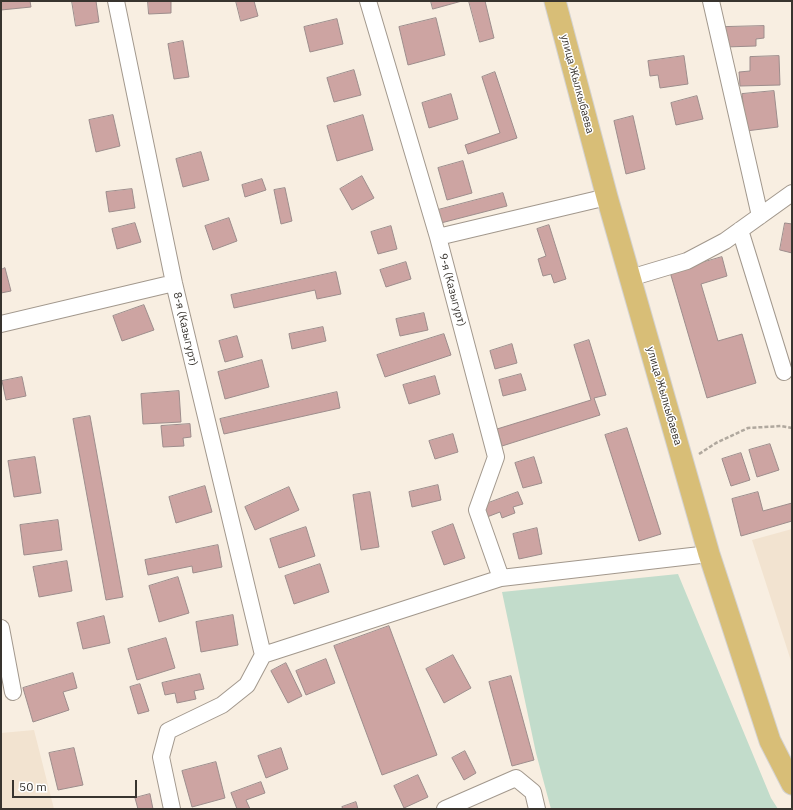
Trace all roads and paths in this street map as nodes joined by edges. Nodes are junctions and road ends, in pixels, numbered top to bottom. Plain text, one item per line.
1 (116, 1) edge
2 (368, 1) edge
3 (555, 1) edge
4 (710, 1) edge
5 (792, 193) edge
6 (607, 198) junction
7 (760, 216) junction
8 (740, 230) junction
9 (438, 237) junction
10 (630, 278) junction
11 (174, 283) junction
12 (1, 324) edge
13 (784, 372) dead end
14 (792, 428) edge
15 (684, 464) junction
16 (709, 554) junction
17 (501, 578) junction
18 (1, 628) edge
19 (263, 655) junction
20 (13, 692) dead end
21 (791, 781) edge
22 (172, 809) edge
23 (445, 809) edge
24 (537, 809) edge

1 - 11 street, 8-я (Казыгурт)
2 - 9 street, 9-я (Казыгурт)
3 - 6 main road, улица Жылкыбаева
4 - 7 street
5 - 7 street
6 - 9 street
6 - 10 main road, улица Жылкыбаева
7 - 8 street
8 - 10 street
8 - 13 street
9 - 17 street, 9-я (Казыгурт)
10 - 15 main road, улица Жылкыбаева
11 - 12 street
11 - 19 street, 8-я (Казыгурт)
14 - 15 path
15 - 16 main road, улица Жылкыбаева
16 - 17 street
16 - 21 main road, улица Жылкыбаева
17 - 19 street
18 - 20 street
19 - 22 street
23 - 24 street

